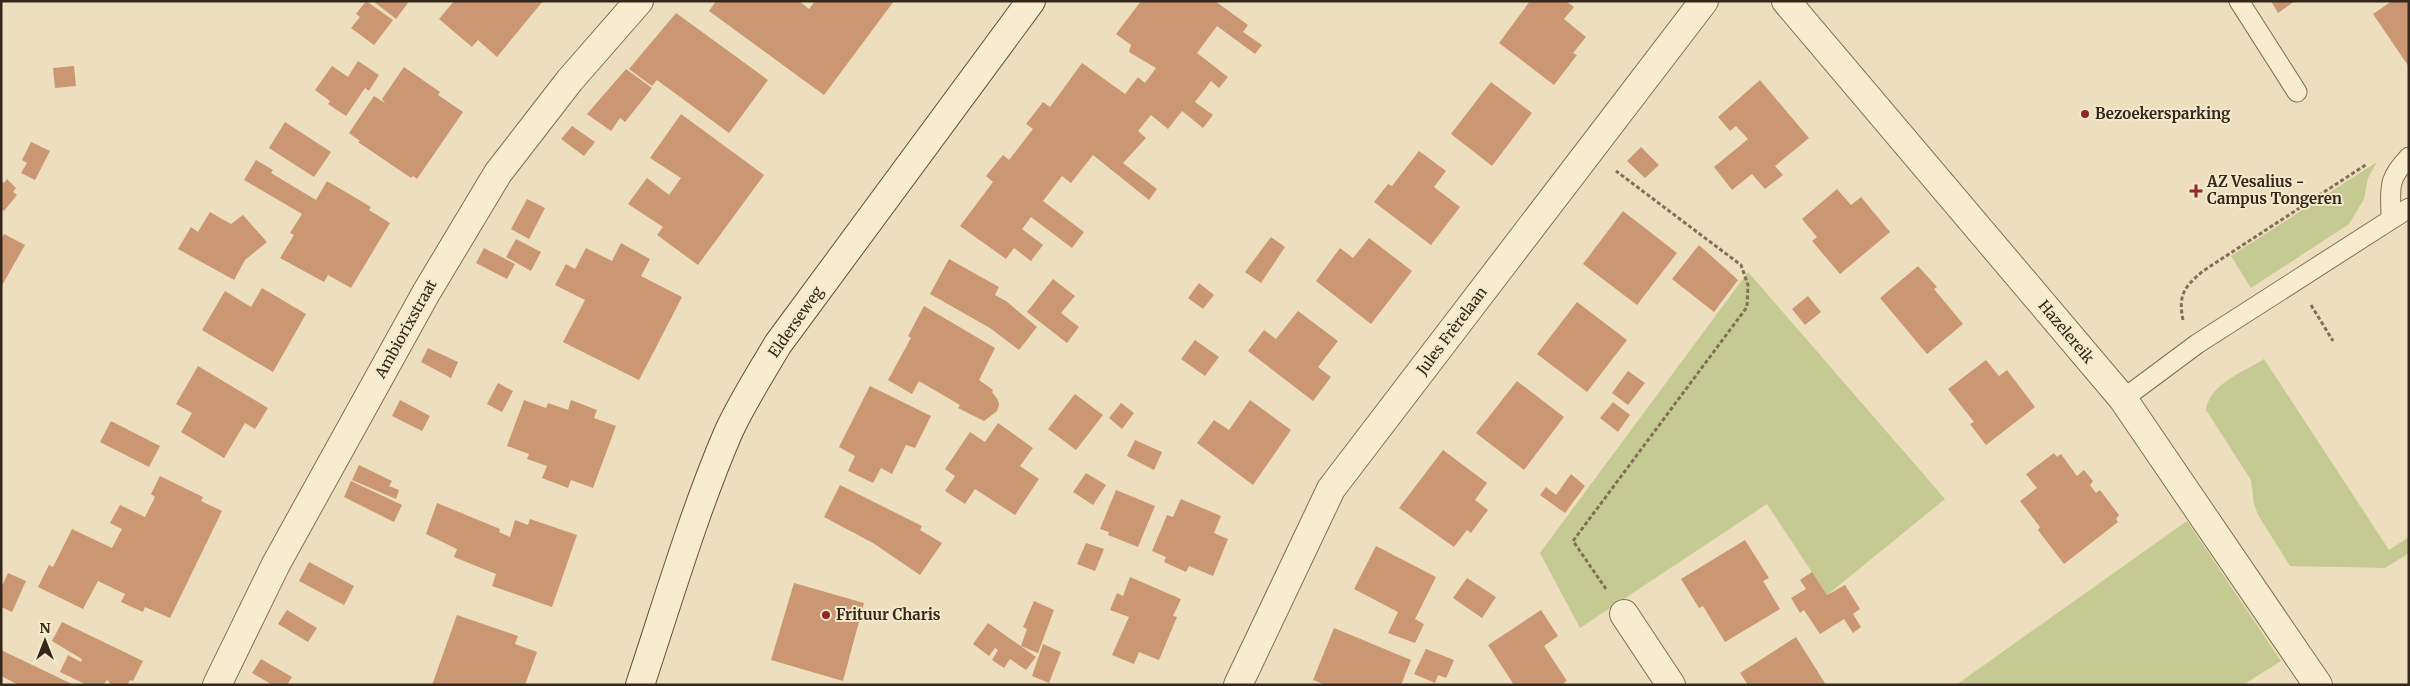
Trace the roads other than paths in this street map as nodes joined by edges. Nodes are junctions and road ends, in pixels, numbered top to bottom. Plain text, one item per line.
1 (639, 1) edge
2 (1031, 1) edge
3 (1704, 1) edge
4 (1786, 1) edge
5 (2239, 1) edge
6 (2297, 92) dead end
7 (2409, 157) edge
8 (2409, 208) edge
9 (2391, 219) junction
10 (2123, 399) junction
11 (1624, 614) road end
12 (216, 685) edge
13 (640, 685) edge
14 (1238, 685) edge
15 (1671, 685) edge
16 (2318, 685) edge

1 - 12 street, Ambiorixstraat
2 - 13 street, Elderseweg
3 - 14 street, Jules Frèrelaan
4 - 10 street, Hazelereik
5 - 6 lane
7 - 9 lane
8 - 9 lane
9 - 10 lane
10 - 16 street, Hazelereik
11 - 15 street

